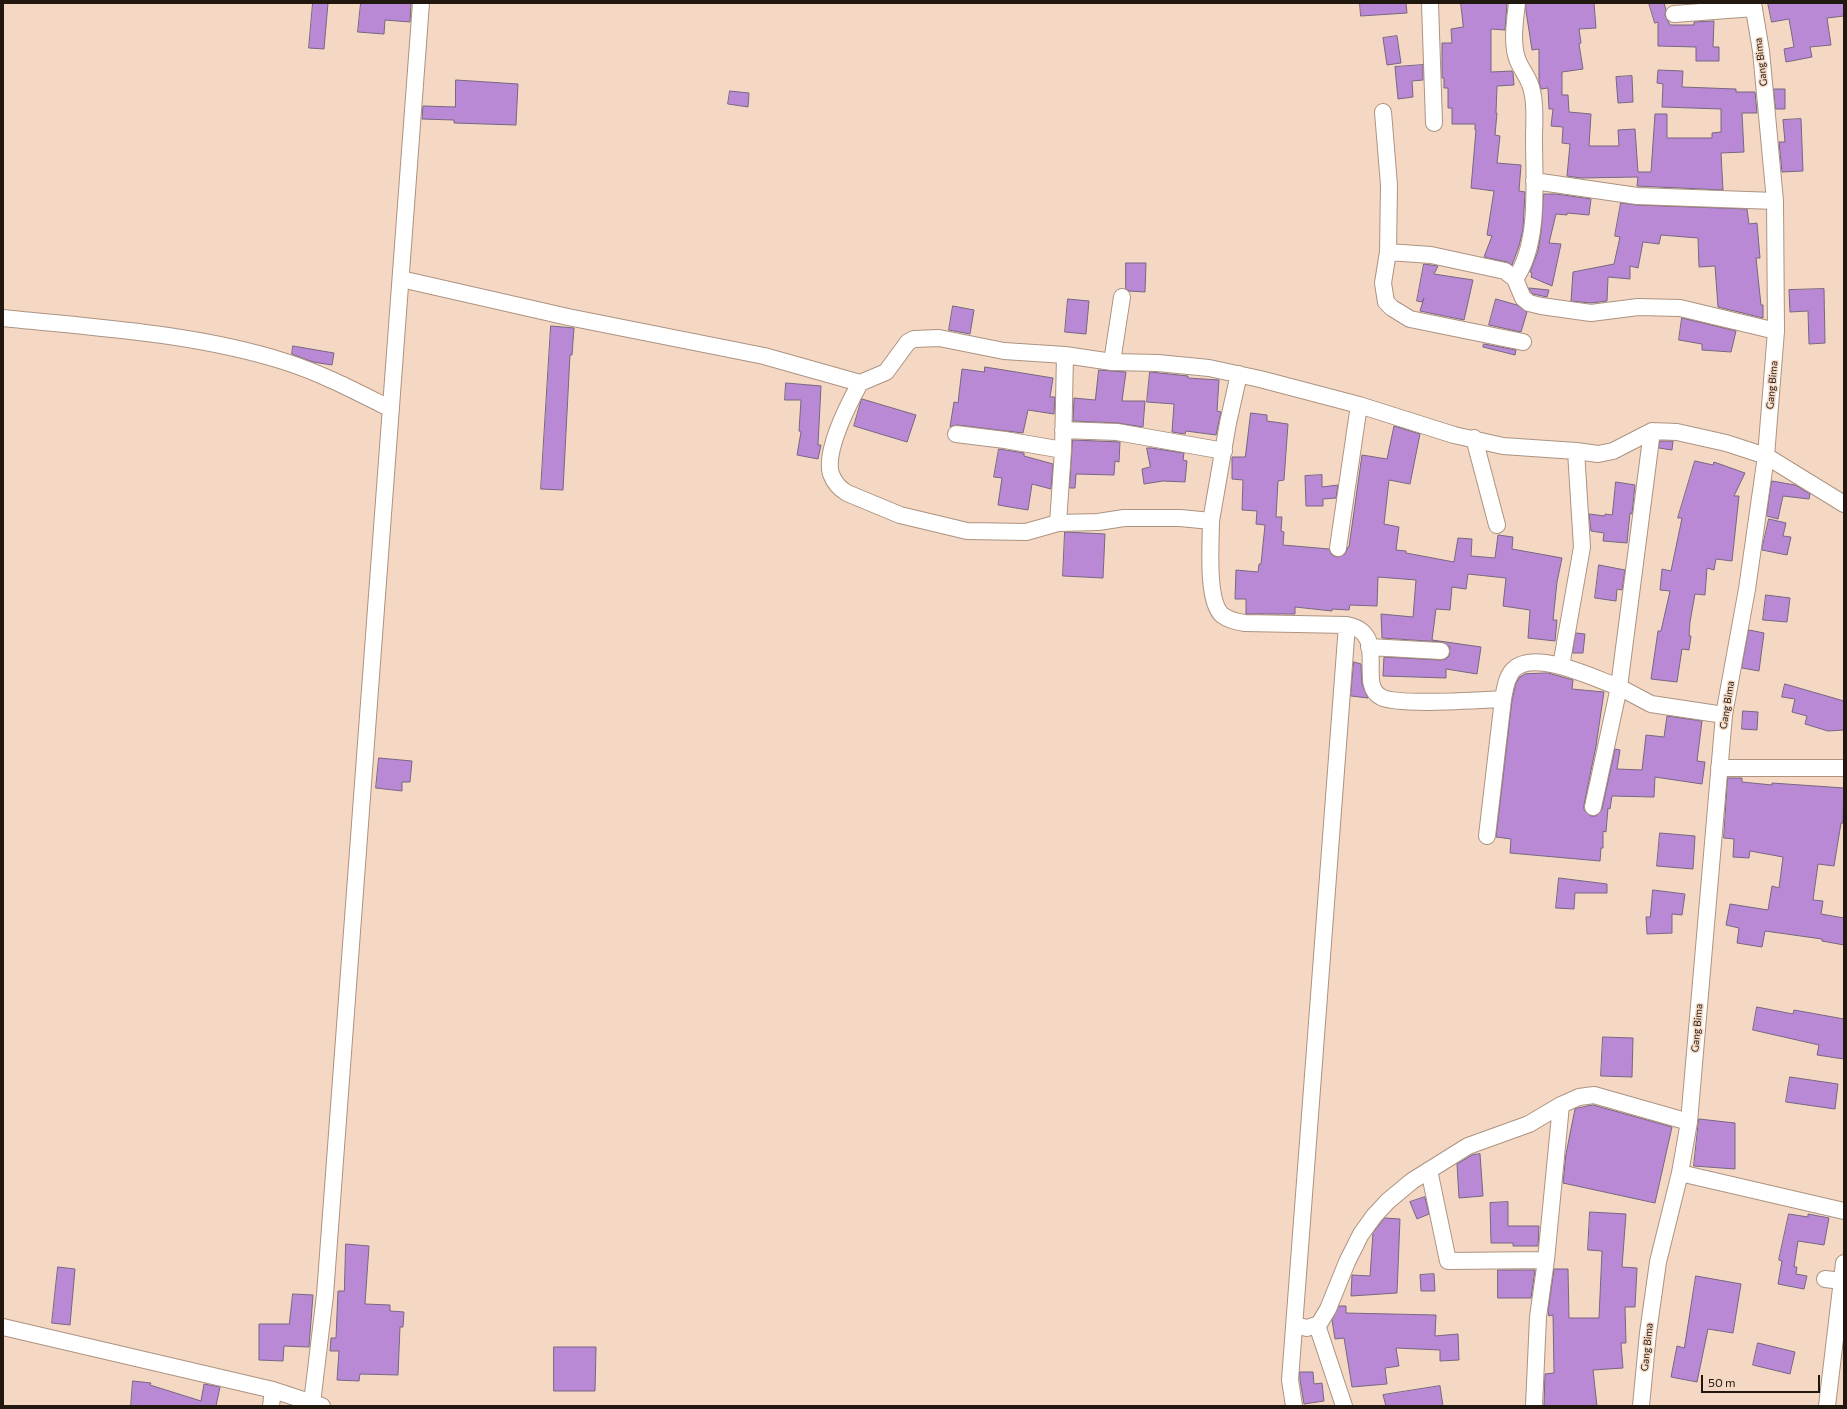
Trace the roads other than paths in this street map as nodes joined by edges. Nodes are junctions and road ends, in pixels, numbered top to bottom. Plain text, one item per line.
1 (422, 3) edge
2 (1430, 3) edge
3 (1517, 3) edge
4 (1754, 6) edge
5 (1674, 14) dead end
6 (1383, 112) dead end
7 (1434, 123) dead end
8 (1534, 181) junction
9 (1775, 201) junction
10 (1388, 252) junction
11 (401, 278) junction
12 (1515, 279) junction
13 (1122, 297) dead end
14 (3, 318) edge
15 (1776, 331) junction
16 (1523, 342) dead end
17 (1065, 355) junction
18 (1112, 362) junction
19 (1239, 374) junction
20 (860, 383) junction
21 (1359, 405) junction
22 (391, 409) junction
23 (1063, 430) junction
24 (1652, 432) junction
25 (956, 434) dead end
26 (1474, 438) junction
27 (1062, 450) junction
28 (1224, 451) junction
29 (1576, 451) junction
30 (1766, 456) junction
31 (1844, 504) edge
32 (1211, 521) junction
33 (1058, 523) junction
34 (1497, 525) dead end
35 (1338, 548) dead end
36 (1347, 625) junction
37 (1369, 647) junction
38 (1440, 651) dead end
39 (1561, 666) junction
40 (1619, 687) junction
41 (1503, 699) junction
42 (1724, 715) junction
43 (1719, 768) junction
44 (1844, 768) edge
45 (1593, 806) dead end
46 (1487, 836) dead end
47 (1561, 1105) junction
48 (1689, 1122) junction
49 (1429, 1170) junction
50 (1680, 1173) junction
51 (1844, 1211) edge
52 (1546, 1260) junction
53 (1844, 1263) edge
54 (1825, 1279) dead end
55 (1842, 1281) junction
56 (1295, 1325) junction
57 (1316, 1325) junction
58 (3, 1327) edge
59 (273, 1390) junction
60 (317, 1404) edge
61 (271, 1406) edge
62 (1294, 1406) edge
63 (1344, 1406) edge
64 (1534, 1406) edge
65 (1641, 1406) edge
66 (1827, 1406) edge

1 - 11 street
2 - 7 street
3 - 8 street
4 - 5 street
4 - 9 street, Gang Bima
6 - 10 street
8 - 9 street
8 - 12 street
9 - 15 street, Gang Bima
10 - 12 street
10 - 16 street
11 - 20 street
11 - 22 street
12 - 15 street
13 - 18 street
14 - 22 street
15 - 30 street, Gang Bima
17 - 18 street
17 - 20 street
17 - 23 street
18 - 19 street
19 - 21 street
19 - 28 street
20 - 33 street
21 - 26 street
21 - 35 street
22 - 60 street
23 - 27 street
23 - 28 street
24 - 29 street
24 - 30 street
24 - 40 street
25 - 27 street
26 - 29 street
26 - 34 street
27 - 33 street
28 - 32 street
29 - 39 street
30 - 31 street
30 - 42 street, Gang Bima
32 - 33 street
32 - 36 street
36 - 37 street
36 - 56 street
37 - 38 street
37 - 41 street
39 - 40 street
39 - 41 street
40 - 42 street
40 - 45 street
41 - 46 street
42 - 43 street, Gang Bima
43 - 44 street
43 - 48 street, Gang Bima
47 - 48 street
47 - 49 street
47 - 52 street
48 - 50 street, Gang Bima
49 - 52 street
49 - 57 street
50 - 51 street
50 - 65 street, Gang Bima
52 - 64 street
53 - 55 street
54 - 55 street
55 - 66 street
56 - 57 street
56 - 62 street
57 - 63 street
58 - 59 street
59 - 60 street
59 - 61 street

